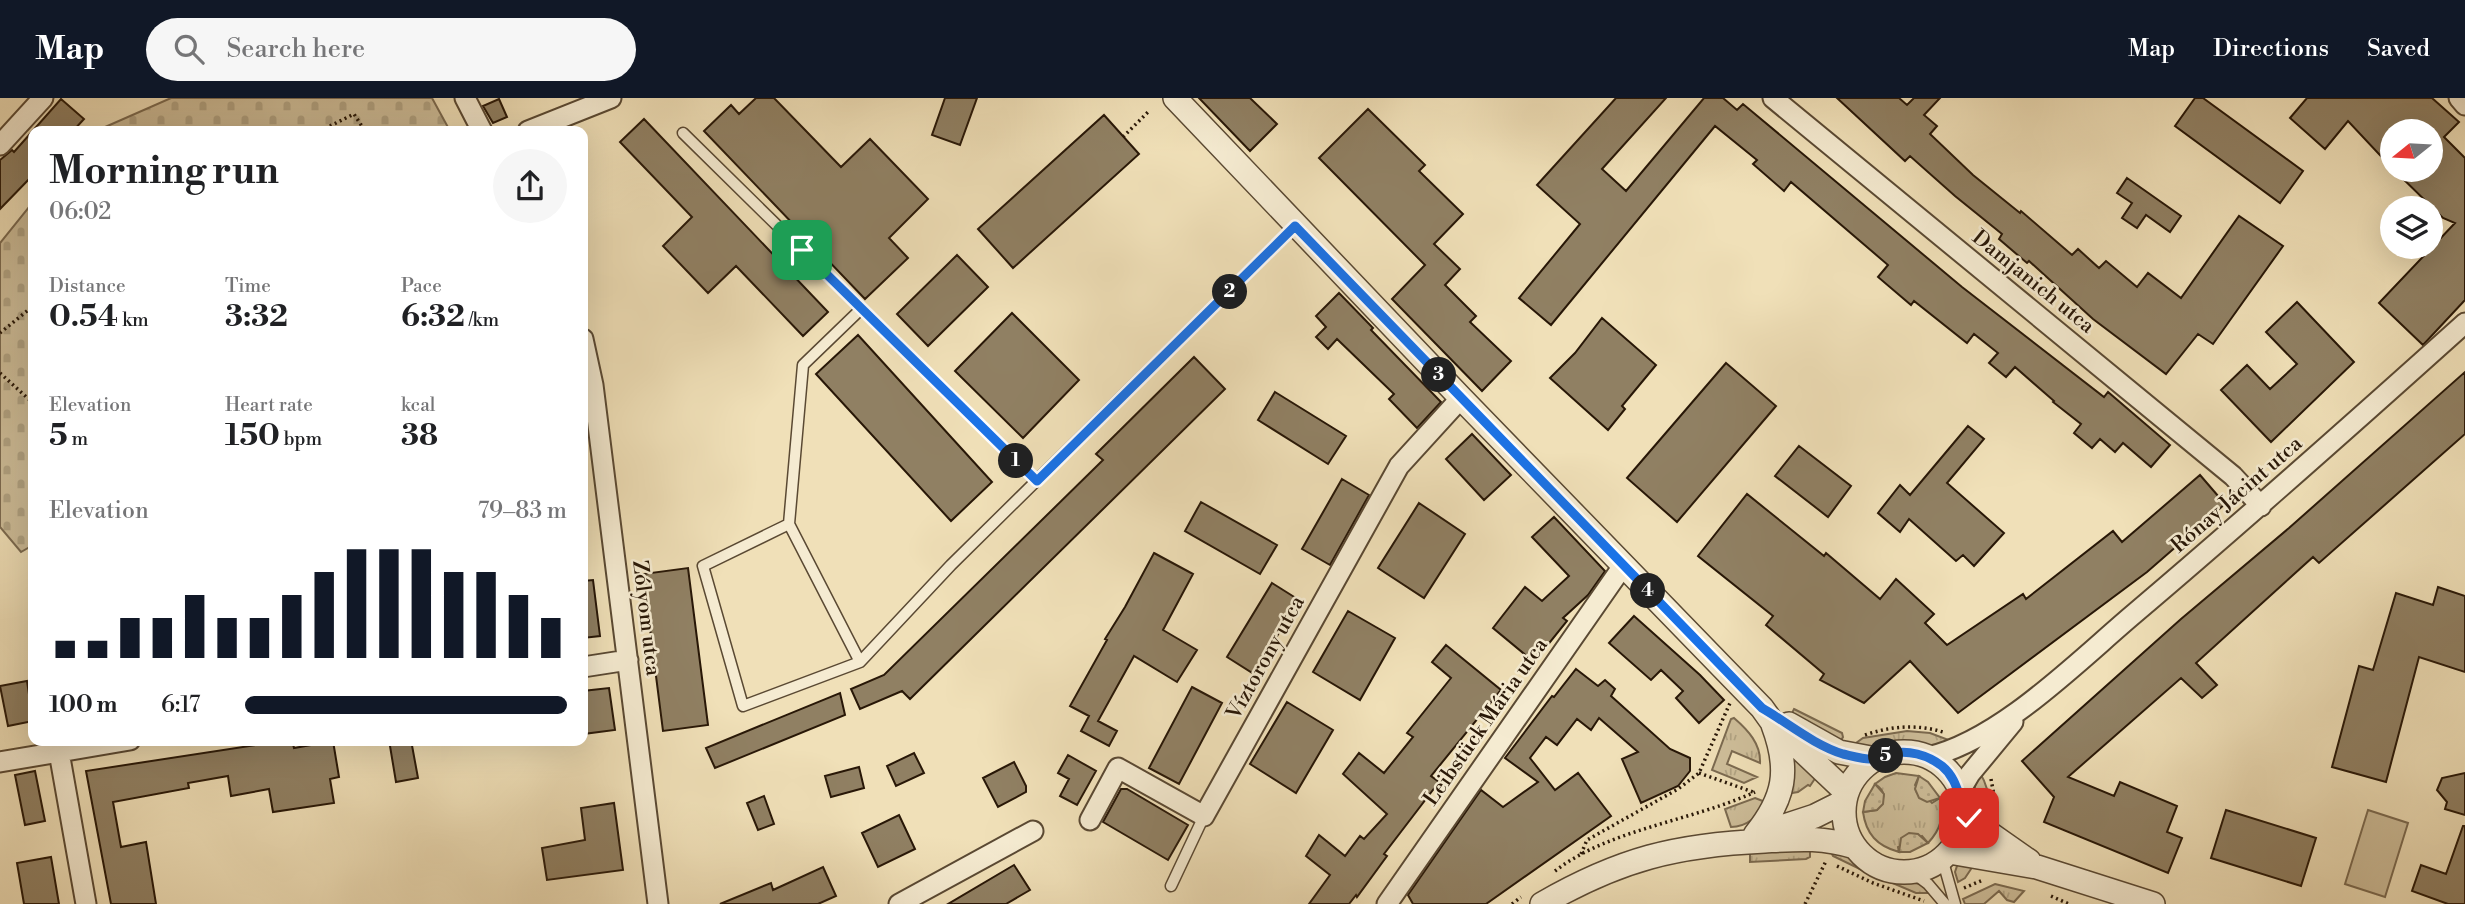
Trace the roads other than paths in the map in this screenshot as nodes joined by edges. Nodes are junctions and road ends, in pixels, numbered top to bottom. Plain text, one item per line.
1 (43, 98) edge
2 (465, 98) edge
3 (611, 98) edge
4 (1175, 98) edge
5 (1773, 98) edge
6 (2459, 98) edge
7 (2465, 105) edge
8 (479, 126) edge
9 (541, 126) edge
10 (682, 133) dead end
11 (0, 145) edge
12 (1295, 226) junction
13 (861, 309) junction
14 (2465, 323) edge
15 (588, 362) edge
16 (1461, 398) junction
17 (1037, 481) junction
18 (2261, 506) junction
19 (789, 524) junction
20 (1623, 566) junction
21 (628, 660) junction
22 (860, 662) junction
23 (588, 666) edge
24 (2035, 698) junction
25 (1767, 715) junction
26 (94, 746) edge
27 (59, 752) junction
28 (1928, 757) junction
29 (1876, 759) junction
30 (0, 762) edge
31 (1846, 797) junction
32 (1962, 800) junction
33 (1204, 816) junction
34 (1090, 820) dead end
35 (1033, 831) dead end
36 (1747, 838) junction
37 (1855, 847) junction
38 (1946, 855) junction
39 (2038, 867) junction
40 (1912, 872) junction
41 (1171, 886) dead end
42 (86, 904) edge
43 (658, 904) edge
44 (899, 904) edge
45 (1387, 904) edge
46 (1542, 904) edge
47 (1945, 904) edge
48 (1955, 904) edge
49 (2153, 904) edge

1 - 11 street
2 - 8 street
3 - 9 street
4 - 12 street
5 - 18 street, Damjanich utca
6 - 7 street
10 - 13 lane
12 - 16 street
12 - 17 lane
13 - 17 lane
13 - 19 lane
14 - 18 street, Rónay Jácint utca
15 - 21 street, Zólyom utca
16 - 20 street
16 - 33 street, Víztorony utca
17 - 22 lane
18 - 24 street, Rónay Jácint utca
19 - 22 lane
19 - 22 lane
20 - 25 street
20 - 45 street, Leibstück Mária utca
21 - 23 street
21 - 43 street, Zólyom utca
24 - 28 street, Rónay Jácint utca
24 - 32 street, Rónay Jácint utca
25 - 29 street
25 - 31 street
25 - 36 street
26 - 27 street
27 - 30 street
27 - 42 street
28 - 29 street
28 - 32 street
29 - 31 street
31 - 36 street
31 - 37 street
32 - 38 street
32 - 39 street
33 - 34 street
33 - 41 lane
35 - 44 street
36 - 37 street
36 - 46 street
37 - 40 street
38 - 39 street
38 - 40 street
38 - 48 lane
39 - 49 street
40 - 47 lane

